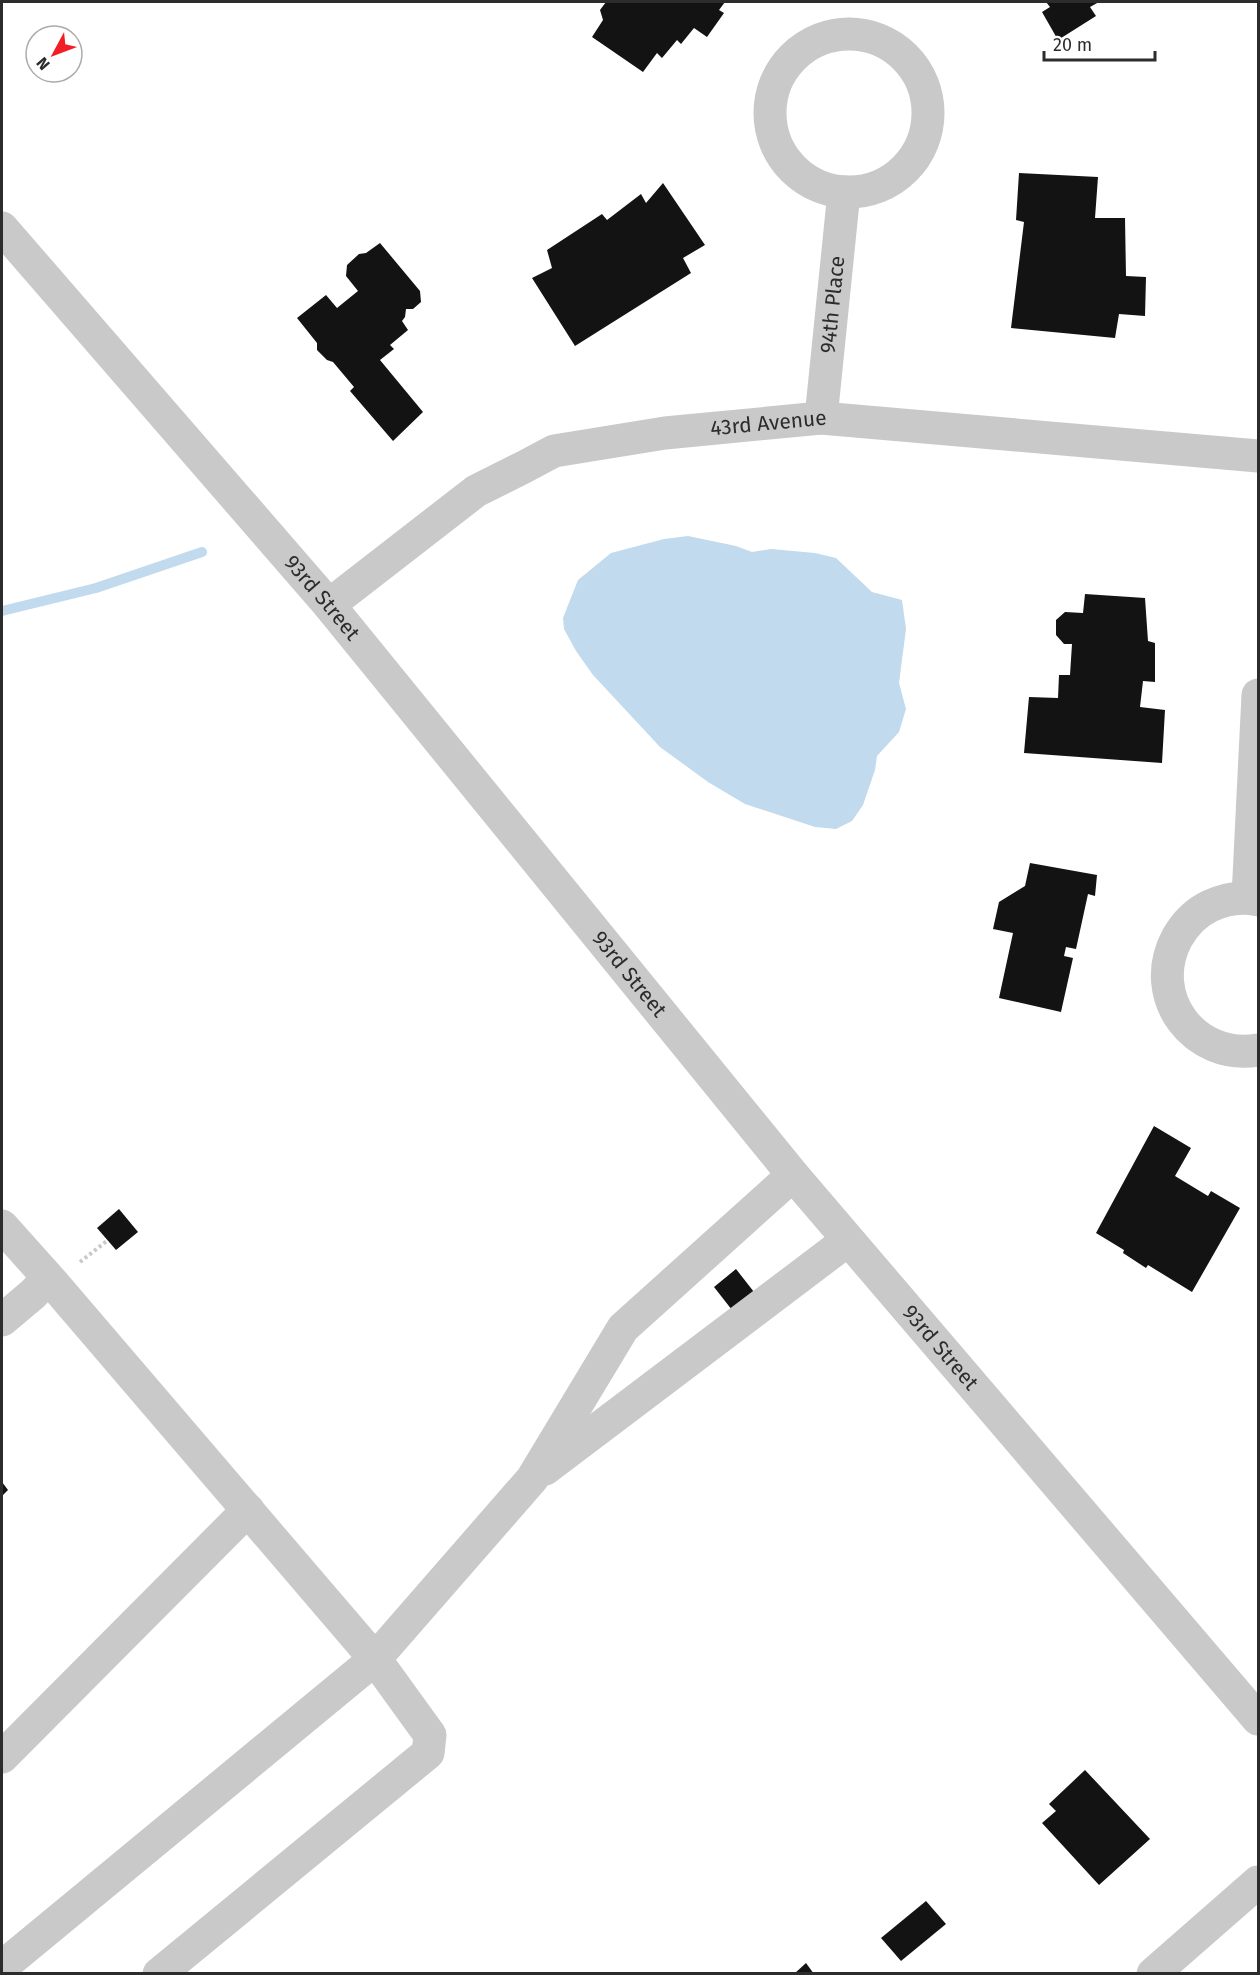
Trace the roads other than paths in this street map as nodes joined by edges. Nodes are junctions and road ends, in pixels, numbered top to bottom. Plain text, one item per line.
1 (844, 192) junction
2 (2, 228) edge
3 (821, 418) junction
4 (1258, 456) edge
5 (329, 605) junction
6 (1258, 695) edge
7 (1253, 898) edge
8 (1258, 1050) edge
9 (793, 1175) junction
10 (2, 1226) edge
11 (848, 1240) junction
12 (48, 1278) junction
13 (2, 1320) edge
14 (531, 1479) junction
15 (248, 1510) junction
16 (375, 1659) junction
17 (1258, 1719) edge
18 (2, 1757) edge
19 (1258, 1882) edge
20 (2, 1967) edge
21 (159, 1974) edge
22 (1154, 1974) edge

1 - 1 street
1 - 3 street, 94th Place
2 - 5 street, 93rd Street
3 - 4 street, 43rd Avenue
3 - 5 street, 43rd Avenue
5 - 9 street, 93rd Street
6 - 7 street
7 - 8 street
9 - 11 street, 93rd Street
9 - 14 street
10 - 12 street
11 - 14 street
11 - 17 street, 93rd Street
12 - 13 street
12 - 15 street
14 - 16 street
15 - 16 street
15 - 18 street
16 - 20 street
16 - 21 street
19 - 22 street

